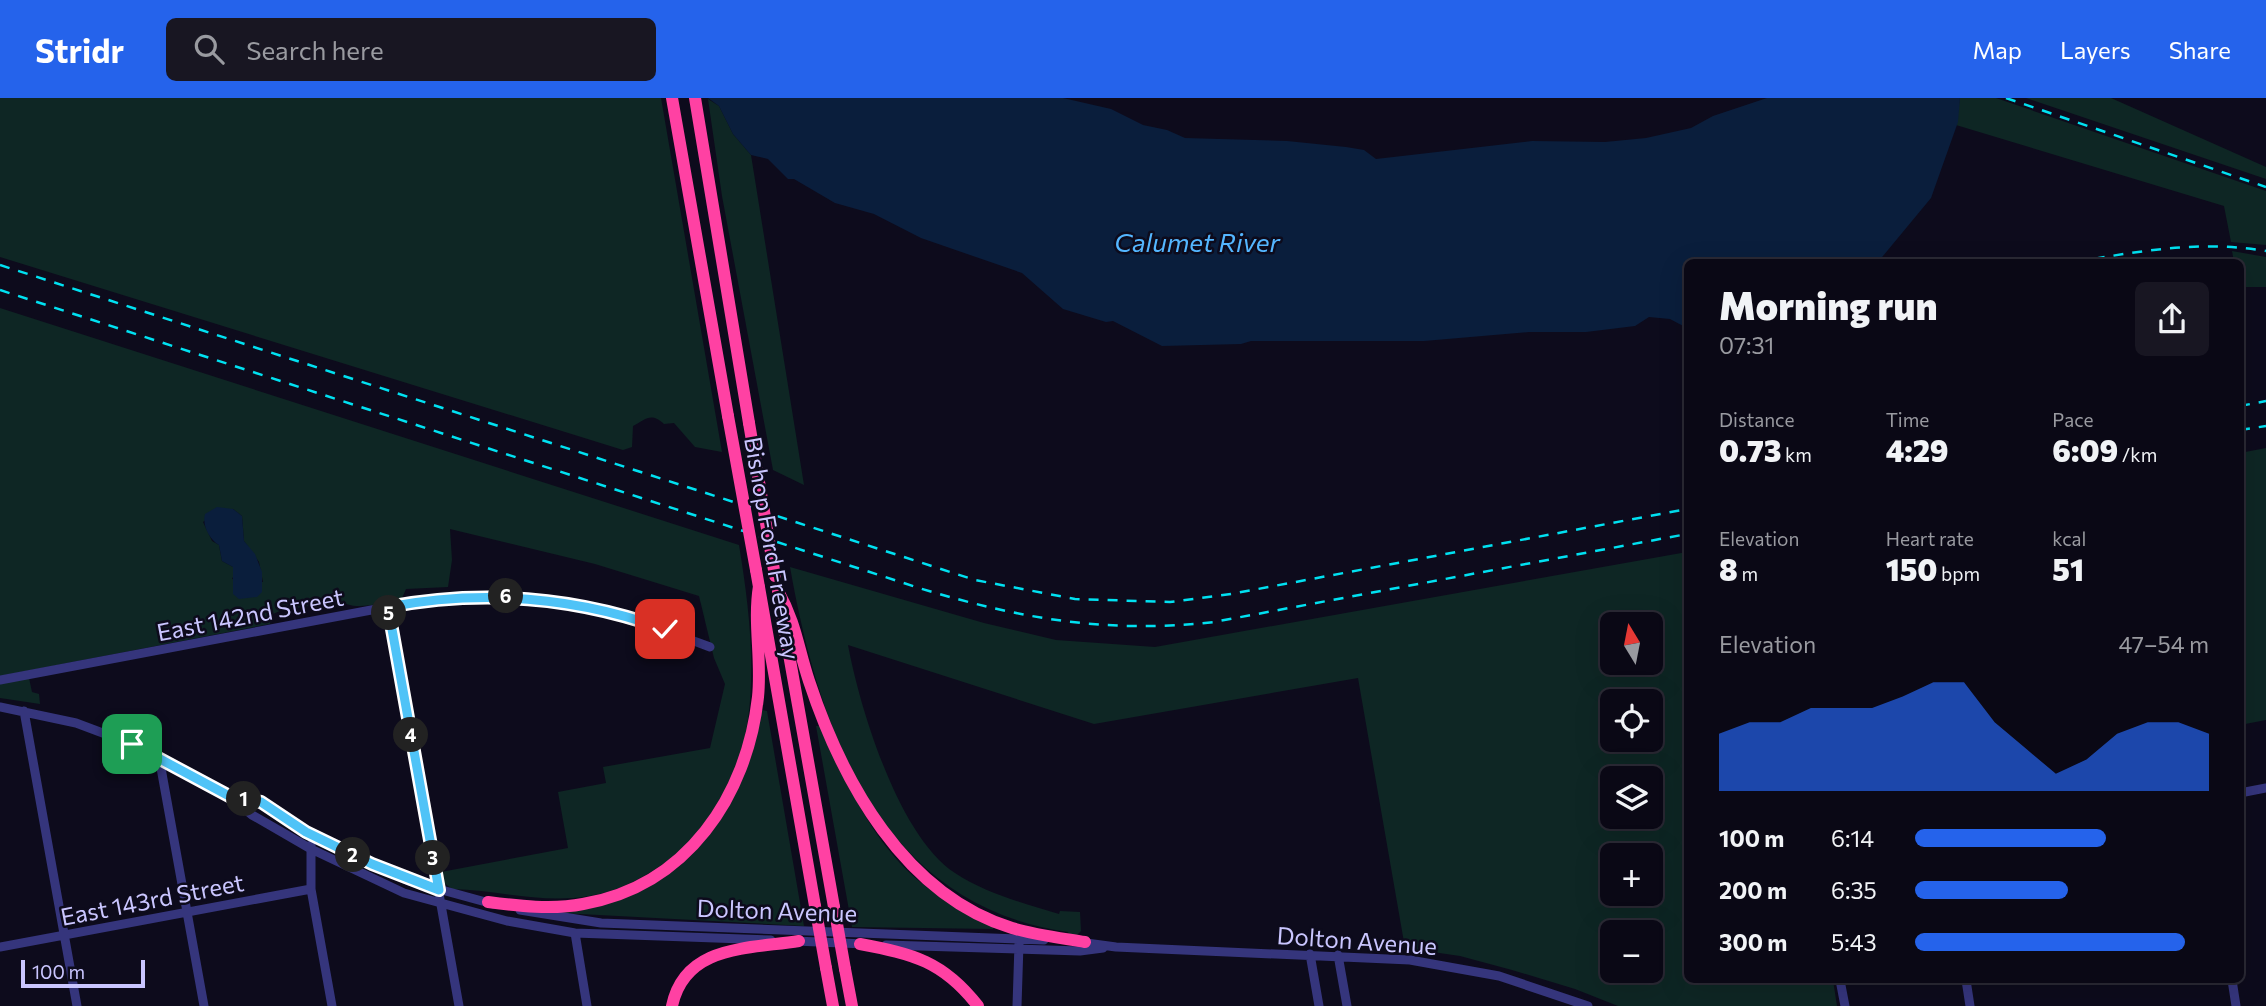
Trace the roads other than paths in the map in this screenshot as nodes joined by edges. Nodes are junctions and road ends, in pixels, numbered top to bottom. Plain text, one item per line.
1 (672, 98) edge
2 (695, 98) edge
3 (759, 586) junction
4 (778, 591) junction
5 (388, 607) junction
6 (710, 647) dead end
7 (0, 680) edge
8 (0, 707) edge
9 (23, 710) junction
10 (159, 757) junction
11 (2266, 788) edge
12 (2244, 792) edge
13 (231, 797) junction
14 (312, 834) junction
15 (311, 849) junction
16 (311, 889) junction
17 (439, 890) junction
18 (440, 901) junction
19 (488, 902) junction
20 (187, 912) junction
21 (575, 933) junction
22 (64, 935) junction
23 (799, 942) junction
24 (1085, 942) junction
25 (860, 944) junction
26 (1019, 944) junction
27 (0, 947) edge
28 (1116, 947) junction
29 (1310, 954) junction
30 (1338, 954) junction
31 (848, 983) junction
32 (1841, 983) edge
33 (1966, 983) edge
34 (2232, 983) edge
35 (78, 1006) edge
36 (204, 1006) edge
37 (332, 1006) edge
38 (459, 1006) edge
39 (587, 1006) edge
40 (672, 1006) edge
41 (831, 1006) edge
42 (852, 1006) edge
43 (858, 1006) edge
44 (978, 1006) edge
45 (1017, 1006) edge
46 (1319, 1006) edge
47 (1347, 1006) edge
48 (1588, 1006) edge
49 (1845, 1006) edge
50 (1970, 1006) edge
51 (2236, 1006) edge

1 - 3 highway, Bishop Ford Freeway, bridge
2 - 4 highway, Bishop Ford Freeway, bridge
3 - 19 highway
3 - 41 highway, Bishop Ford Freeway, bridge
4 - 24 highway
4 - 31 highway, Bishop Ford Freeway, bridge
5 - 6 street, East 142nd Street
5 - 7 street, East 142nd Street
5 - 17 street
8 - 9 street
9 - 10 street
9 - 22 street
10 - 13 street
10 - 20 street
11 - 12 street
13 - 14 street, Dolton Avenue
13 - 15 street, Dolton Avenue
14 - 15 street
14 - 17 street, Dolton Avenue
15 - 16 street
15 - 18 street, Dolton Avenue
16 - 20 street, East 143rd Street
16 - 37 street
17 - 18 street
17 - 19 street, Dolton Avenue
18 - 21 street, Dolton Avenue
18 - 38 street
19 - 26 street, Dolton Avenue
20 - 22 street, East 143rd Street
20 - 36 street
21 - 23 street, Dolton Avenue
21 - 39 street
22 - 27 street, East 143rd Street
22 - 35 street
23 - 25 street, Dolton Avenue
23 - 40 highway
24 - 26 street, Dolton Avenue
24 - 28 street, Dolton Avenue
25 - 26 street, Dolton Avenue
25 - 44 highway
26 - 28 street, Dolton Avenue
26 - 45 street
28 - 29 street, Dolton Avenue
29 - 30 street, Dolton Avenue
29 - 46 street
30 - 47 street
30 - 48 street, Dolton Avenue
31 - 42 highway, Bishop Ford Freeway
31 - 43 highway
32 - 49 street
33 - 50 street
34 - 51 street

